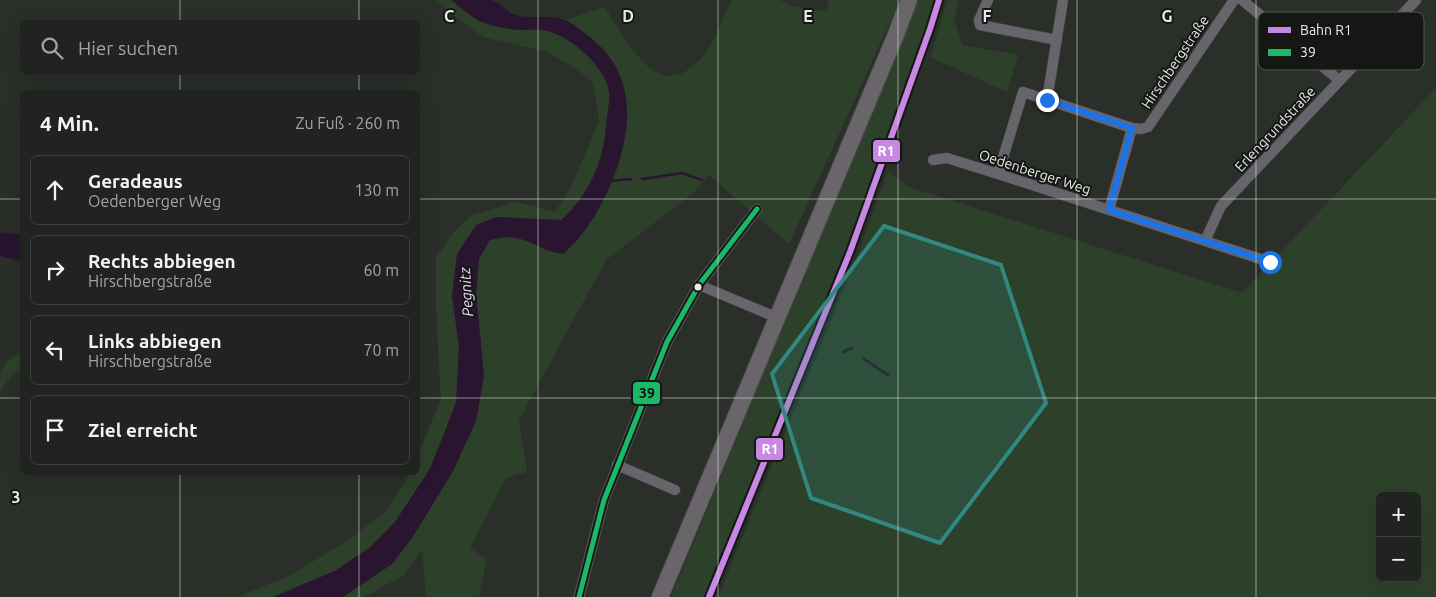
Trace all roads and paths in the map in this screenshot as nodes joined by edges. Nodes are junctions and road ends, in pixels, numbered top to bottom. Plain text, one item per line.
1 (909, 0) edge
2 (988, 0) edge
3 (1063, 0) edge
4 (1234, 0) edge
5 (1242, 0) edge
6 (1416, 0) edge
7 (1404, 12) edge
8 (1258, 13) edge
9 (1057, 40) junction
10 (1327, 70) edge
11 (1349, 70) edge
12 (1339, 80) junction
13 (1047, 100) junction
14 (1132, 128) junction
15 (932, 160) dead end
16 (998, 174) junction
17 (757, 209) dead end
18 (1109, 210) junction
19 (1205, 240) junction
20 (1270, 262) dead end
21 (699, 285) junction
22 (778, 318) junction
23 (617, 465) junction
24 (675, 490) dead end
25 (579, 597) edge
26 (660, 597) edge

1 - 22 main road
2 - 9 street
3 - 9 street
4 - 14 street, Hirschbergstraße
5 - 8 street
6 - 7 street, Erlengrundstraße
9 - 13 street
10 - 12 street
11 - 12 street, Erlengrundstraße
12 - 19 street, Erlengrundstraße
13 - 14 street
13 - 16 street
14 - 18 street
15 - 16 street, Oedenberger Weg
16 - 18 street, Oedenberger Weg
17 - 21 street
18 - 19 street, Oedenberger Weg
19 - 20 street, Oedenberger Weg
21 - 22 street
21 - 23 street
22 - 26 main road
23 - 24 street
23 - 25 street

